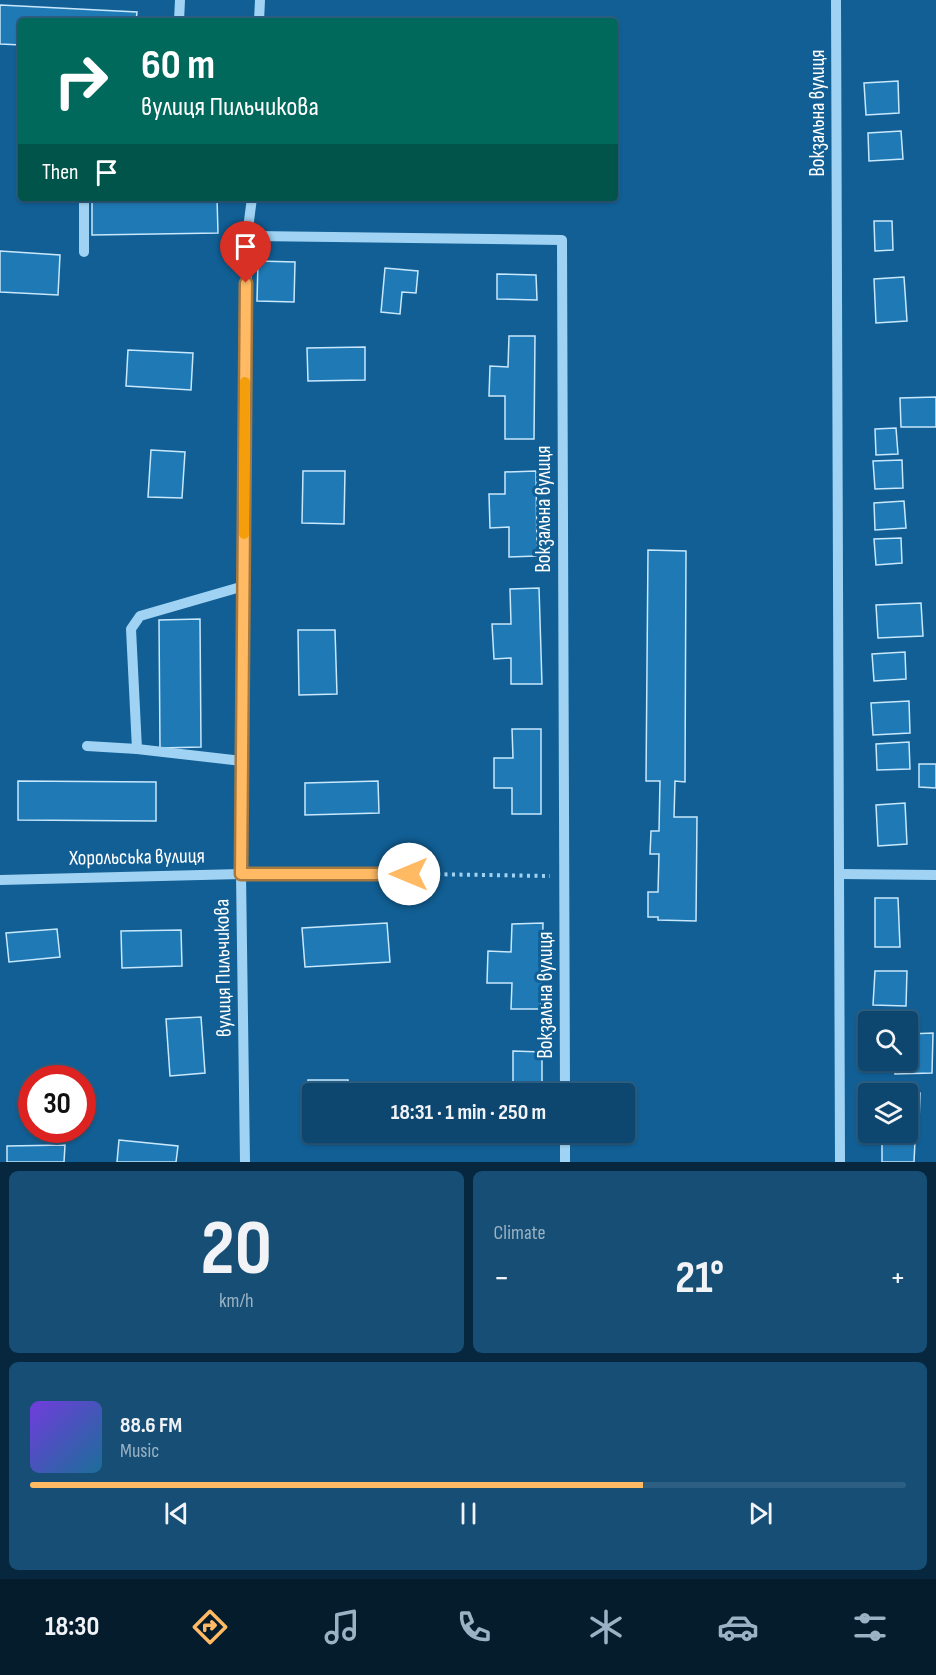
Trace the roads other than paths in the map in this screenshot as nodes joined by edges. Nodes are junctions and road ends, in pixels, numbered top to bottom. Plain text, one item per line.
1 (180, 0) edge
2 (260, 0) edge
3 (836, 0) edge
4 (179, 18) edge
5 (259, 18) edge
6 (84, 201) edge
7 (252, 201) edge
8 (247, 236) junction
9 (84, 252) dead end
10 (244, 586) junction
11 (87, 746) dead end
12 (137, 750) junction
13 (242, 761) junction
14 (241, 874) junction
15 (409, 874) road end
16 (840, 874) junction
17 (936, 875) edge
18 (0, 880) edge
19 (565, 1083) edge
20 (565, 1143) edge
21 (245, 1162) edge
22 (565, 1162) edge
23 (840, 1162) edge

1 - 4 street
2 - 5 street
3 - 16 street, Вокзальна вулиця
6 - 9 street
7 - 8 street, вулиця Пильчикова
8 - 10 street, вулиця Пильчикова
8 - 19 street, Вокзальна вулиця
10 - 12 street
10 - 13 street, вулиця Пильчикова
11 - 12 street
12 - 13 street
13 - 14 street, вулиця Пильчикова
14 - 15 street, Хорольська вулиця
14 - 18 street, Хорольська вулиця
14 - 21 street, вулиця Пильчикова
16 - 17 street
16 - 23 street, Вокзальна вулиця
20 - 22 street

